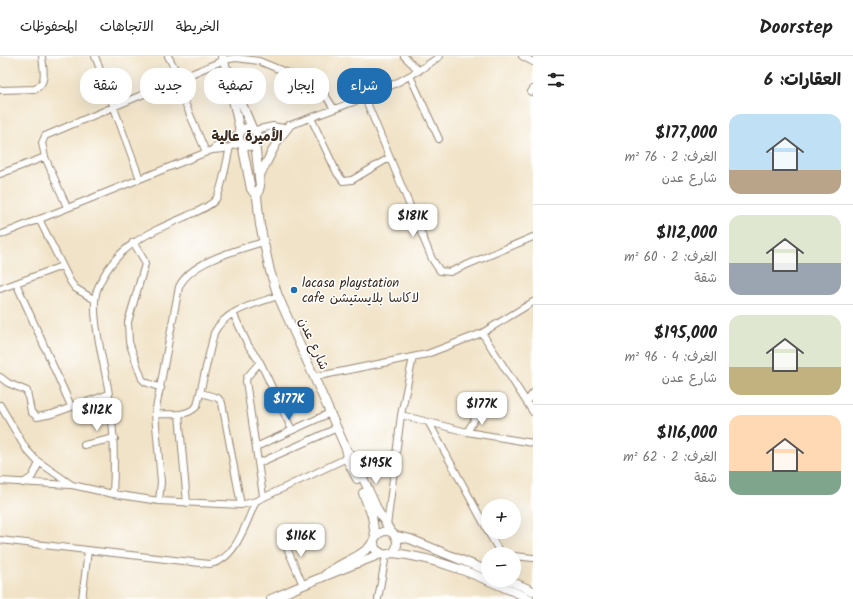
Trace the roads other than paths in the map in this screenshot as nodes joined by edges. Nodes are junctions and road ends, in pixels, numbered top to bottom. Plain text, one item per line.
1 (42, 56) edge
2 (95, 56) edge
3 (168, 56) edge
4 (404, 56) edge
5 (440, 56) edge
6 (522, 56) edge
7 (223, 58) edge
8 (533, 62) edge
9 (173, 68) edge
10 (227, 68) edge
11 (419, 71) junction
12 (196, 72) edge
13 (410, 76) junction
14 (392, 85) edge
15 (0, 90) edge
16 (140, 97) edge
17 (188, 104) edge
18 (235, 104) edge
19 (242, 104) edge
20 (348, 104) edge
21 (367, 104) edge
22 (114, 108) junction
23 (334, 109) junction
24 (312, 118) junction
25 (286, 127) junction
26 (254, 129) junction
27 (239, 133) junction
28 (439, 139) dead end
29 (256, 141) junction
30 (241, 144) junction
31 (230, 147) junction
32 (212, 150) junction
33 (206, 152) junction
34 (45, 157) junction
35 (389, 158) junction
36 (0, 174) edge
37 (259, 178) junction
38 (140, 179) junction
39 (257, 197) junction
40 (67, 207) junction
41 (39, 219) junction
42 (0, 235) edge
43 (533, 237) edge
44 (133, 242) junction
45 (263, 242) junction
46 (62, 266) junction
47 (16, 283) junction
48 (0, 289) edge
49 (278, 296) junction
50 (95, 300) junction
51 (533, 302) edge
52 (233, 313) junction
53 (482, 333) junction
54 (412, 357) junction
55 (260, 362) junction
56 (0, 377) edge
57 (314, 377) junction
58 (161, 388) junction
59 (533, 392) edge
60 (201, 393) junction
61 (109, 394) junction
62 (527, 401) junction
63 (71, 406) junction
64 (482, 407) dead end
65 (1, 410) edge
66 (533, 412) edge
67 (330, 413) junction
68 (155, 414) junction
69 (178, 414) junction
70 (401, 415) junction
71 (429, 423) junction
72 (337, 428) junction
73 (292, 430) junction
74 (467, 432) junction
75 (114, 438) junction
76 (533, 443) edge
77 (84, 445) dead end
78 (256, 447) junction
79 (348, 455) junction
80 (39, 463) junction
81 (259, 463) junction
82 (0, 482) edge
83 (23, 483) junction
84 (72, 485) junction
85 (113, 494) junction
86 (263, 496) junction
87 (159, 501) junction
88 (256, 501) junction
89 (187, 503) junction
90 (241, 505) junction
91 (481, 519) edge
92 (391, 531) junction
93 (283, 539) dead end
94 (0, 540) edge
95 (374, 540) junction
96 (88, 551) junction
97 (387, 554) junction
98 (521, 557) edge
99 (533, 558) edge
100 (481, 568) edge
101 (324, 575) junction
102 (303, 585) junction
103 (521, 586) edge
104 (533, 591) edge
105 (82, 599) edge
106 (271, 599) edge
107 (378, 599) edge
108 (530, 599) edge

1 - 15 street
2 - 22 street
3 - 9 street
4 - 11 street
5 - 11 street
6 - 8 street
7 - 10 street
7 - 12 street
7 - 23 street
11 - 13 street
13 - 14 street
13 - 28 street
16 - 22 street
17 - 33 street
18 - 27 street
19 - 26 street
20 - 23 street
21 - 35 street
22 - 34 street
22 - 38 street
23 - 24 street
24 - 25 street
24 - 35 street
25 - 26 street
25 - 29 street
25 - 37 street
26 - 27 street
26 - 29 street
27 - 30 street
27 - 32 street
29 - 30 street
29 - 37 street, شارع عدن
30 - 31 street
30 - 39 street, شارع عدن
31 - 32 street
31 - 44 street
32 - 33 street
33 - 38 street
34 - 36 street
34 - 40 street
35 - 43 street
37 - 39 street, شارع عدن
38 - 40 street
39 - 45 street, شارع عدن
40 - 41 street
41 - 42 street
41 - 46 street
44 - 50 street
44 - 58 street
45 - 49 street, شارع عدن
45 - 58 street
46 - 47 street
46 - 50 street
47 - 48 street
47 - 63 street
49 - 52 street
49 - 57 street, شارع عدن
50 - 61 street
51 - 53 street
52 - 55 street
52 - 60 street
53 - 54 street
53 - 62 street
54 - 57 street
54 - 70 street
55 - 73 street
55 - 78 street
56 - 63 street
57 - 67 street, شارع عدن
58 - 68 street
59 - 62 street
60 - 69 street
60 - 90 street
61 - 63 street
61 - 75 street
62 - 66 street
64 - 74 street
65 - 80 street
67 - 72 street, شارع عدن
67 - 73 street
68 - 69 street
68 - 87 street
69 - 89 street
70 - 71 street
70 - 92 street
71 - 74 street
71 - 91 street
72 - 79 street, شارع عدن
72 - 81 street
73 - 78 street
74 - 76 street
75 - 77 street
75 - 85 street
78 - 81 street
79 - 86 street
79 - 92 street, شارع عدن
79 - 95 street, شارع عدن
80 - 83 street
80 - 84 street
81 - 86 street
82 - 83 street
83 - 84 street
84 - 85 street
85 - 87 street
86 - 88 street
87 - 89 street
88 - 90 street
88 - 96 street
89 - 90 street
92 - 95 street
92 - 97 street
92 - 100 street
93 - 102 street
94 - 96 street
95 - 97 street
95 - 101 street
96 - 105 street
97 - 101 street
97 - 107 street
97 - 108 street
98 - 99 street
101 - 102 street
102 - 106 street
103 - 104 street

